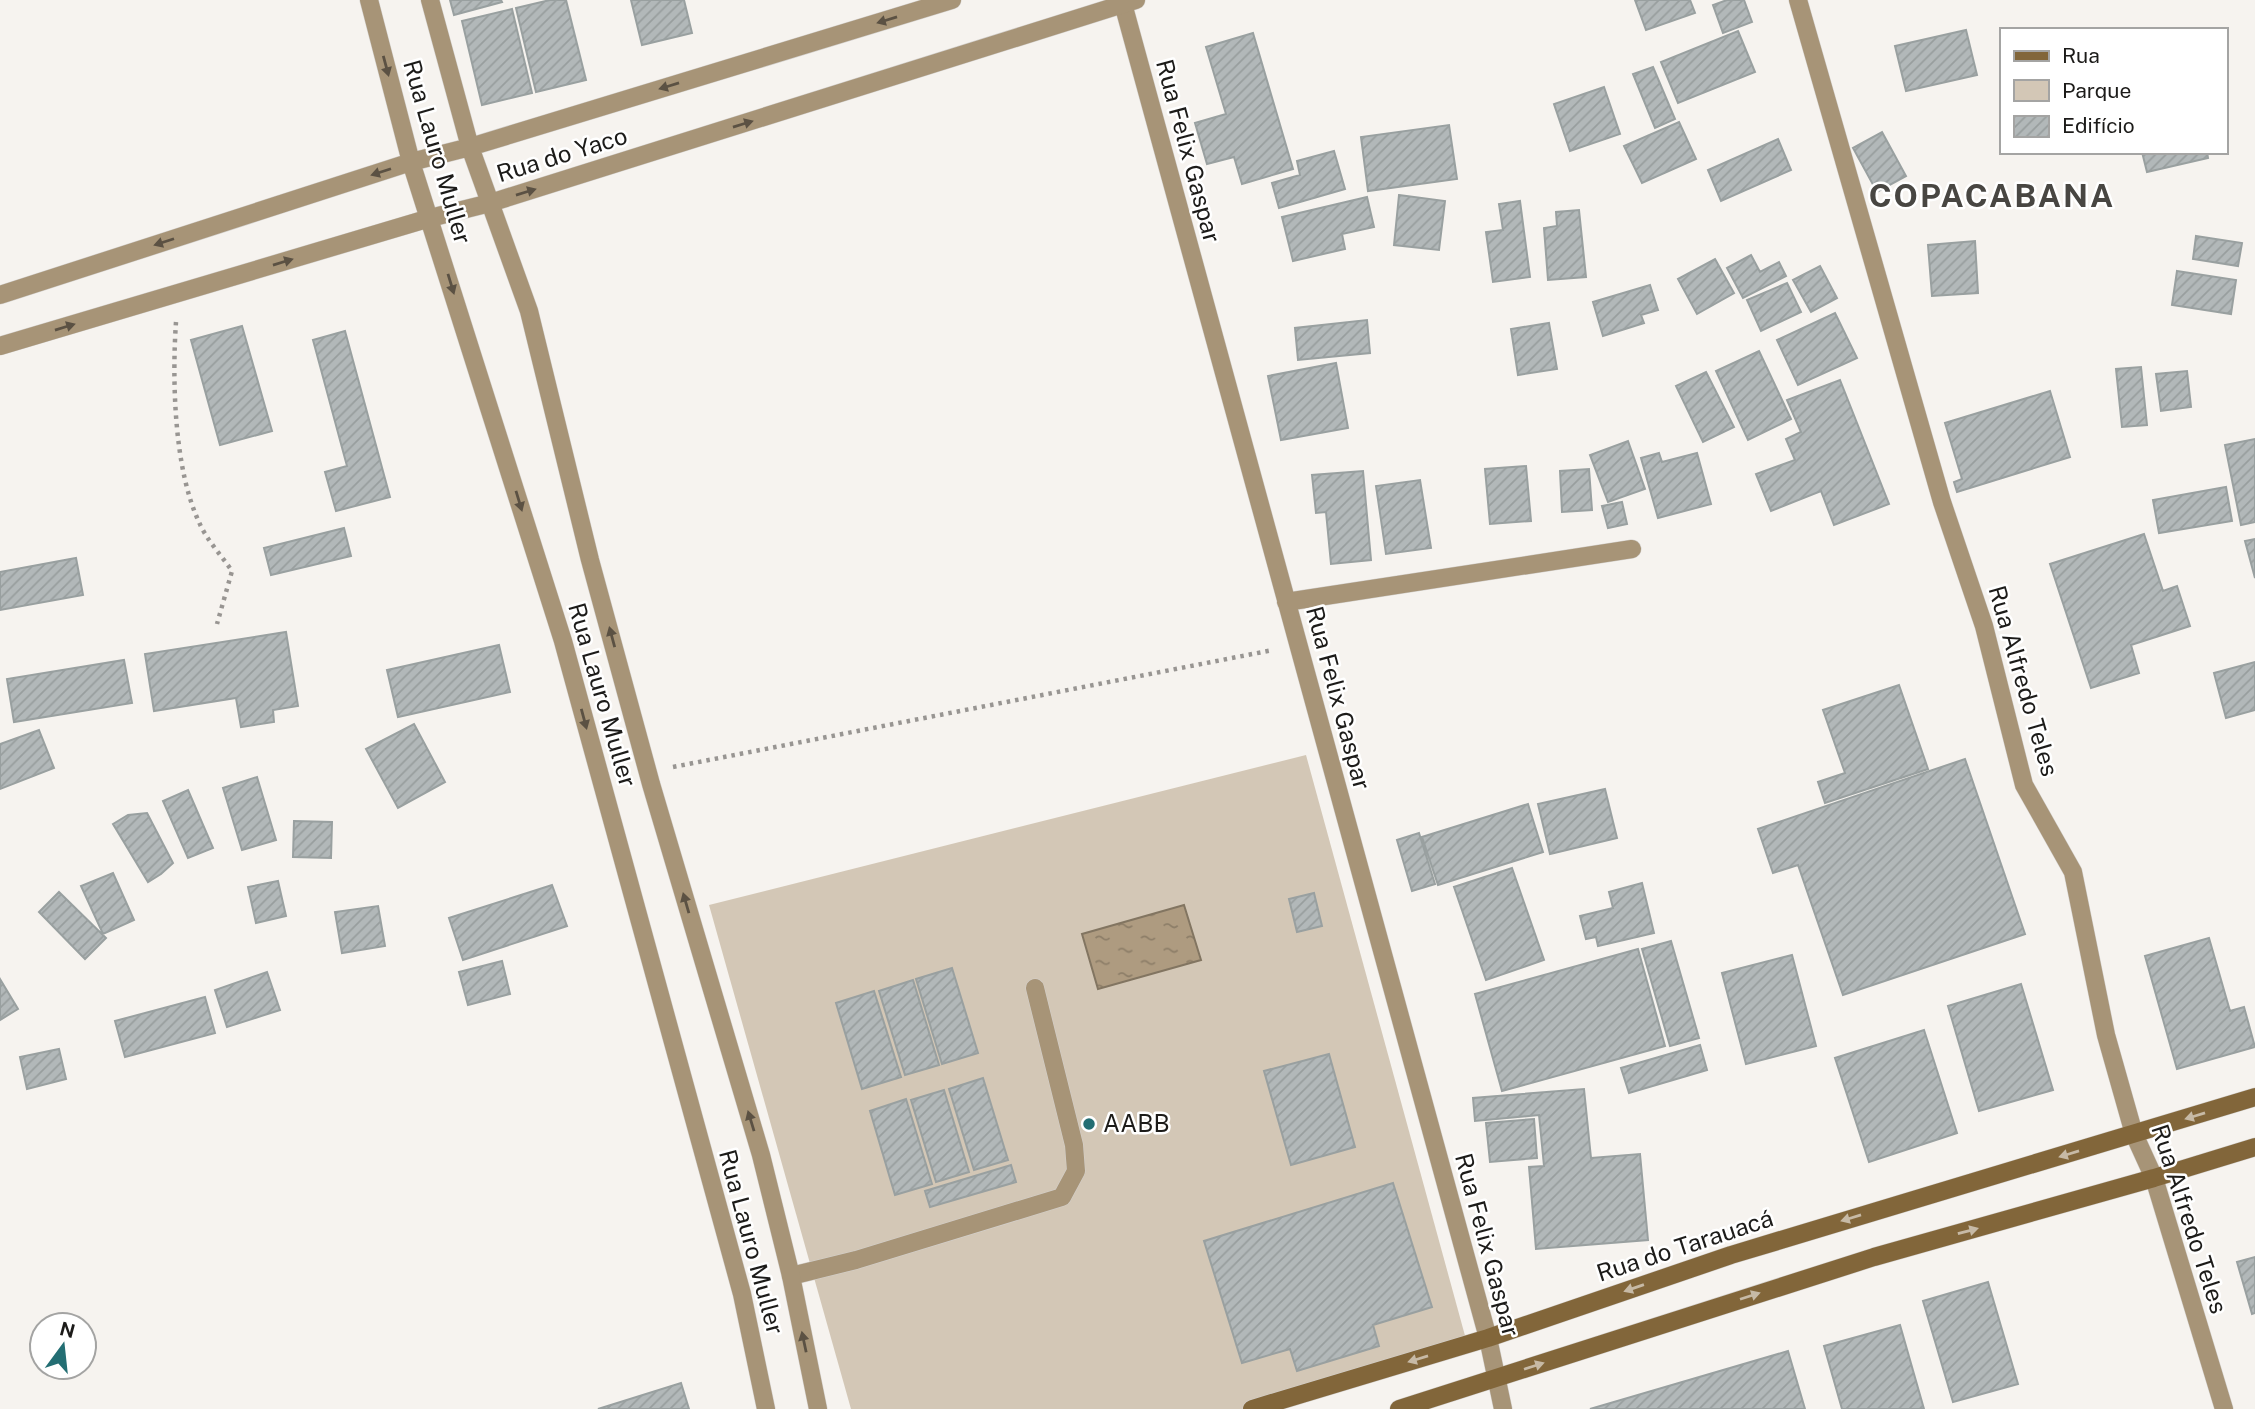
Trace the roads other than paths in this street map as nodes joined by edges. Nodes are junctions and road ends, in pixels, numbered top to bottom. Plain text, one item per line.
1 (369, 0) edge
2 (429, 0) edge
3 (952, 0) edge
4 (1798, 0) edge
5 (1127, 1) edge
6 (470, 147) junction
7 (411, 162) junction
8 (490, 203) junction
9 (430, 218) junction
10 (0, 295) edge
11 (0, 346) edge
12 (1632, 549) dead end
13 (1286, 602) junction
14 (1035, 988) dead end
15 (2255, 1097) edge
16 (2134, 1134) junction
17 (2255, 1147) edge
18 (2154, 1178) junction
19 (791, 1276) junction
20 (1488, 1338) junction
21 (1496, 1378) junction
22 (766, 1409) edge
23 (818, 1409) edge
24 (1252, 1409) edge
25 (1399, 1409) edge
26 (1503, 1409) edge
27 (2224, 1409) edge

1 -> 7 street, Rua Lauro Muller
2 - 6 street, Rua Lauro Muller
3 -> 6 street, Rua do Yaco
4 - 16 street, Rua Alfredo Teles
8 -> 5 street, Rua do Yaco
5 - 13 street, Rua Felix Gaspar
6 - 7 street, Rua do Yaco
6 - 8 street, Rua Lauro Muller
7 - 9 street, Rua Lauro Muller
7 -> 10 street, Rua do Yaco
8 - 9 street, Rua do Yaco
19 -> 8 street, Rua Lauro Muller
11 -> 9 street, Rua do Yaco
9 -> 22 street, Rua Lauro Muller
12 - 13 street
13 - 20 street, Rua Felix Gaspar
14 - 19 street
15 -> 16 main road, Rua do Tarauacá
16 - 18 street, Rua Alfredo Teles
16 -> 20 main road, Rua do Tarauacá
17 - 18 main road
21 -> 18 main road
18 - 27 street, Rua Alfredo Teles
23 -> 19 street, Rua Lauro Muller
20 - 21 street, Rua Felix Gaspar
20 -> 24 main road, Rua do Tarauacá
21 - 25 main road
21 - 26 street, Rua Felix Gaspar

